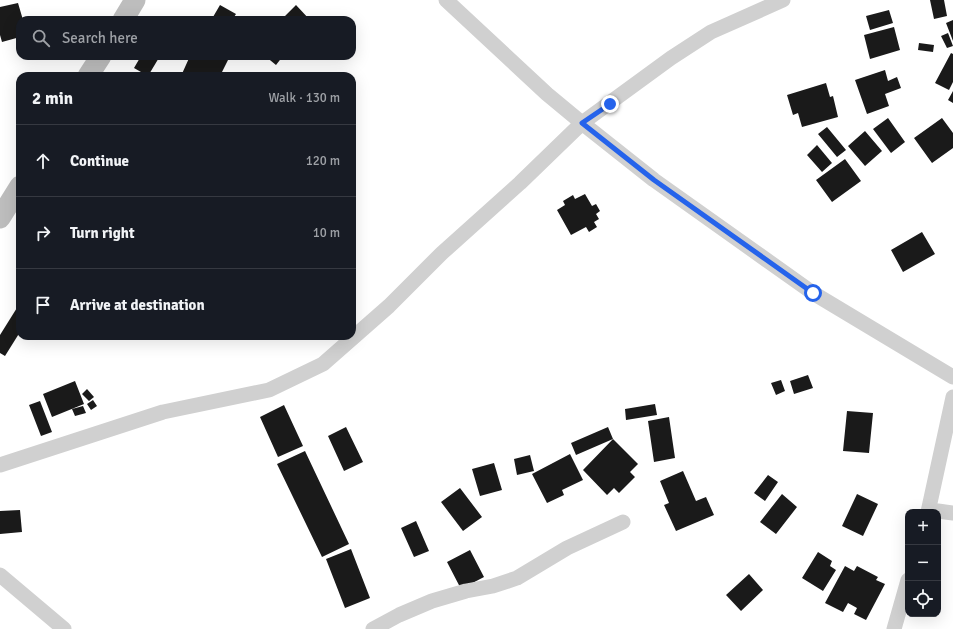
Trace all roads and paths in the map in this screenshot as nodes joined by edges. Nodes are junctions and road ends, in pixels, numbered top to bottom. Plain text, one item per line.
1 (135, 0) edge
2 (446, 0) edge
3 (783, 0) edge
4 (125, 16) edge
5 (98, 60) edge
6 (90, 72) edge
7 (582, 123) junction
8 (16, 192) edge
9 (0, 218) edge
10 (356, 335) edge
11 (351, 340) edge
12 (953, 377) edge
13 (953, 397) edge
14 (0, 465) edge
15 (929, 509) edge
16 (941, 511) edge
17 (953, 513) edge
18 (623, 522) dead end
19 (0, 575) edge
20 (908, 581) edge
21 (64, 629) edge
22 (373, 629) edge
23 (894, 629) edge

1 - 4 main road
2 - 7 street
3 - 7 street
5 - 6 main road
7 - 10 street
7 - 12 street
8 - 9 main road
11 - 14 street
13 - 15 street
16 - 17 street
18 - 22 street
19 - 21 street
20 - 23 street

